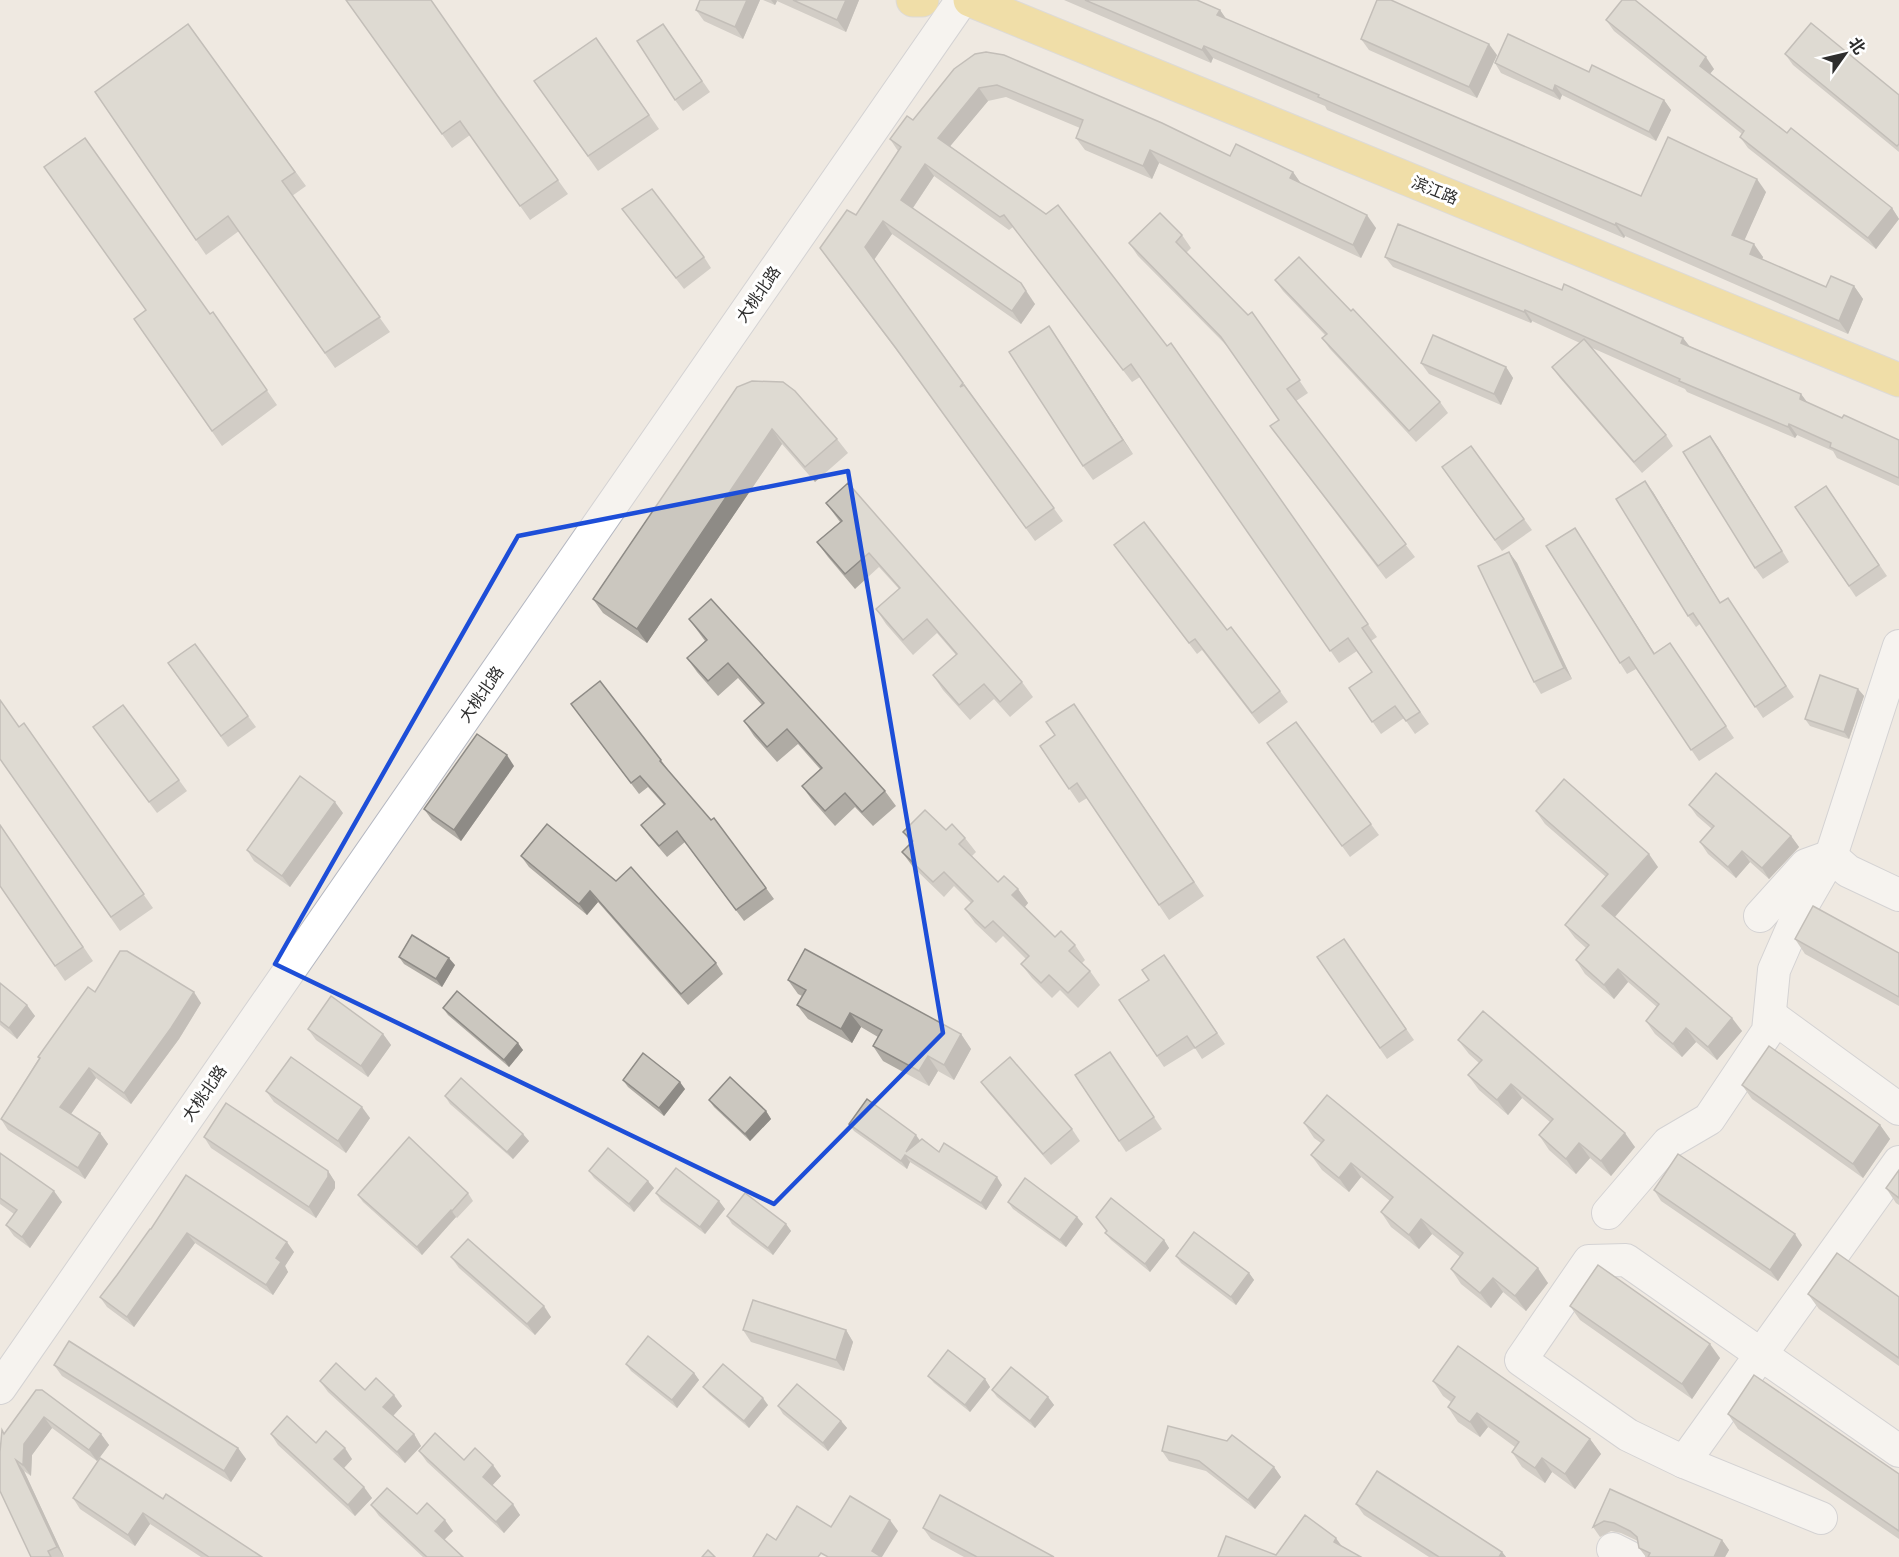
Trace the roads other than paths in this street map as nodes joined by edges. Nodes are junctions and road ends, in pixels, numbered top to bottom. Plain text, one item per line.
1 (913, 0) edge
2 (922, 0) edge
3 (962, 0) edge
4 (970, 0) edge
5 (1899, 380) edge
6 (1899, 646) edge
7 (1831, 856) junction
8 (1899, 895) edge
9 (1761, 916) dead end
10 (1770, 1015) junction
11 (1899, 1109) edge
12 (1899, 1162) edge
13 (1608, 1212) dead end
14 (1761, 1355) junction
15 (0, 1388) edge
16 (1899, 1450) edge
17 (1684, 1462) junction
18 (1821, 1518) dead end

1 - 2 main road
3 - 15 street, 大桃北路
4 - 5 main road, 滨江路
6 - 7 street
7 - 8 street
7 - 9 street
7 - 10 street
10 - 11 street
10 - 13 street
12 - 14 street
14 - 16 street
14 - 17 street
14 - 17 street
17 - 18 street

